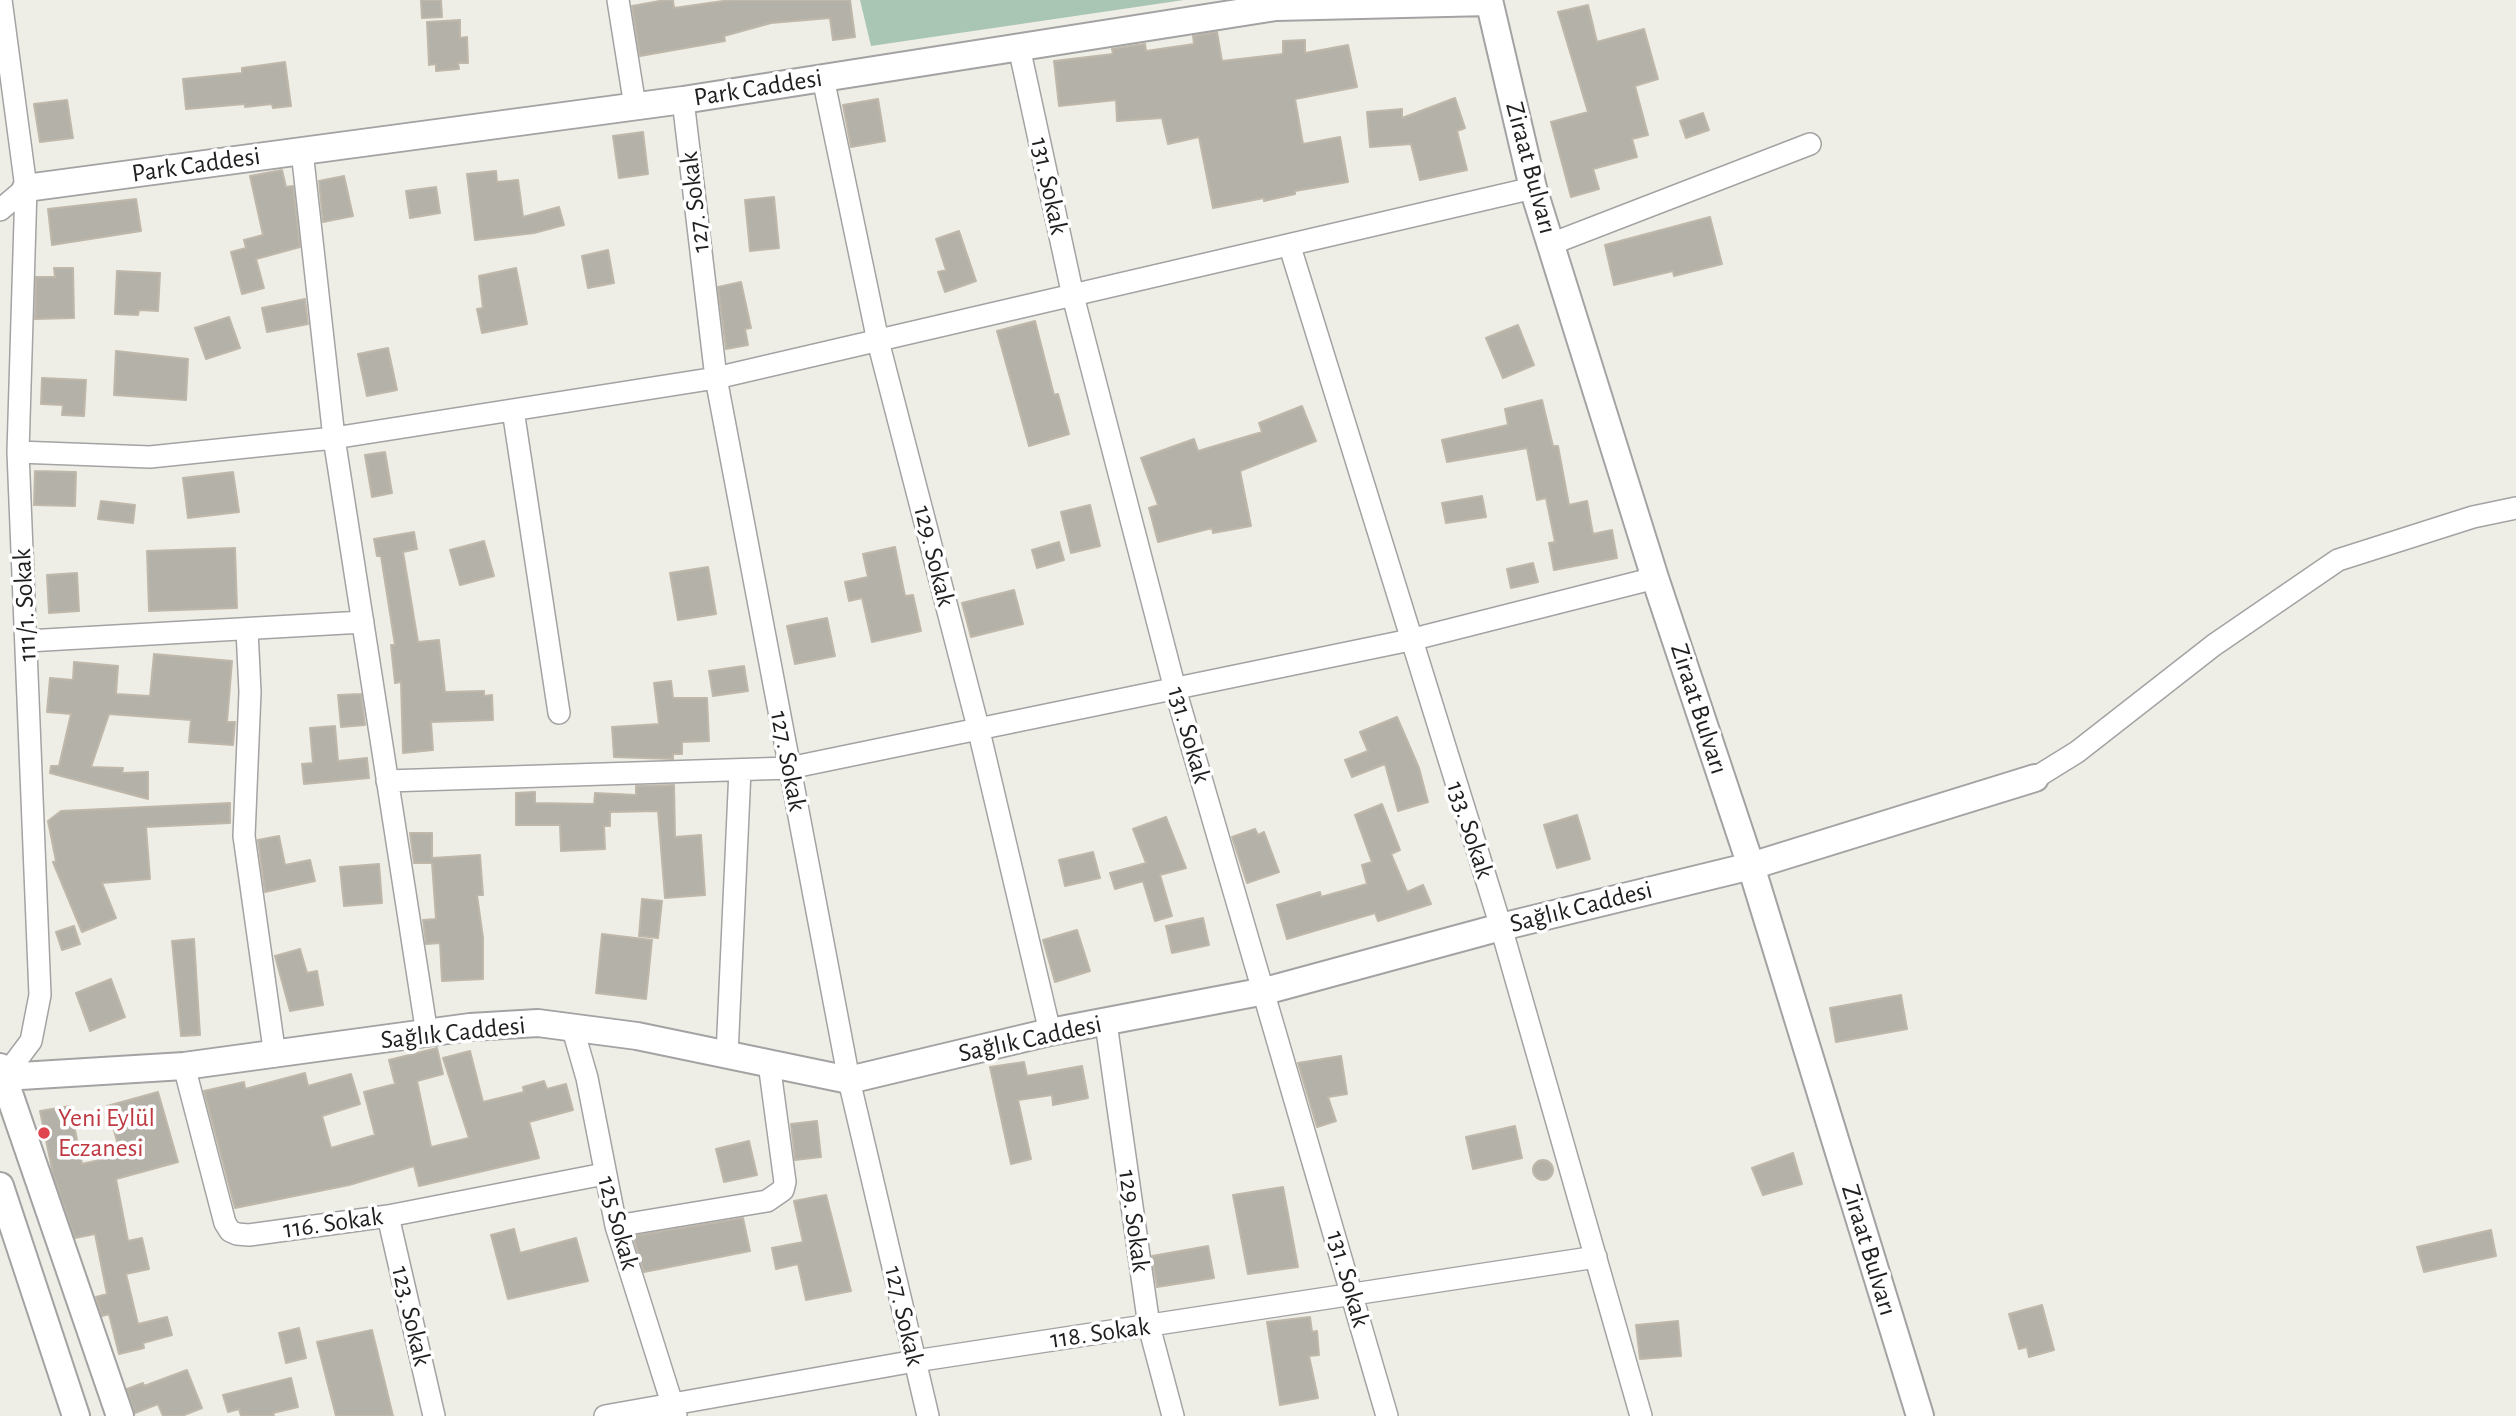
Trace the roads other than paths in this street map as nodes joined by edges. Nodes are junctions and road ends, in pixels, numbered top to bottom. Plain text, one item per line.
1 (1, 0) edge
2 (618, 0) edge
3 (1489, 1) edge
4 (1019, 47) junction
5 (823, 78) junction
6 (683, 100) junction
7 (635, 106) junction
8 (1810, 144) dead end
9 (302, 151) junction
10 (26, 188) junction
11 (1533, 188) junction
12 (0, 210) edge
13 (1551, 244) junction
14 (1290, 247) junction
15 (1073, 296) junction
16 (878, 341) junction
17 (716, 378) junction
18 (513, 410) junction
19 (334, 438) junction
20 (18, 452) junction
21 (2516, 508) edge
22 (1656, 578) junction
23 (363, 622) junction
24 (247, 630) junction
25 (1410, 640) junction
26 (27, 641) junction
27 (1175, 689) junction
28 (559, 713) dead end
29 (978, 727) junction
30 (789, 768) junction
31 (740, 770) junction
32 (2035, 778) joint
33 (387, 780) junction
34 (1751, 866) junction
35 (1501, 927) junction
36 (1265, 992) junction
37 (1106, 1023) junction
38 (572, 1026) junction
39 (1050, 1032) junction
40 (427, 1034) junction
41 (727, 1055) junction
42 (275, 1056) junction
43 (769, 1063) junction
44 (184, 1066) junction
45 (1, 1074) edge
46 (849, 1080) junction
47 (604, 1174) junction
48 (0, 1186) edge
49 (387, 1216) junction
50 (616, 1226) junction
51 (1596, 1257) junction
52 (1353, 1295) junction
53 (1149, 1326) junction
54 (915, 1361) junction
55 (673, 1409) edge
56 (76, 1416) edge
57 (120, 1416) edge
58 (434, 1416) edge
59 (605, 1416) edge
60 (928, 1416) edge
61 (1173, 1416) edge
62 (1387, 1416) edge
63 (1641, 1416) edge
64 (1920, 1416) edge

1 - 10 street, 111/1. Sokak
2 - 7 street
3 - 4 street, Park Caddesi
3 - 11 street, Ziraat Bulvarı
4 - 5 street, Park Caddesi
4 - 15 street, 131. Sokak
5 - 6 street, Park Caddesi
5 - 16 street, 129. Sokak
6 - 7 street, Park Caddesi
6 - 17 street, 127. Sokak
7 - 9 street, Park Caddesi
8 - 13 street
9 - 10 street, Park Caddesi
9 - 19 street
10 - 12 street
10 - 20 street, 111/1. Sokak
11 - 13 street, Ziraat Bulvarı
11 - 14 street
13 - 22 street, Ziraat Bulvarı
14 - 15 street
14 - 25 street, 133. Sokak
15 - 16 street
15 - 27 street, 131. Sokak
16 - 17 street
16 - 29 street, 129. Sokak
17 - 18 street
17 - 30 street, 127. Sokak
18 - 19 street
18 - 28 street
19 - 20 street
19 - 23 street
20 - 26 street, 111/1. Sokak
21 - 32 street
22 - 25 street
22 - 34 street, Ziraat Bulvarı
23 - 24 street
23 - 33 street
24 - 26 street
24 - 42 street
25 - 27 street
25 - 35 street, 133. Sokak
26 - 45 street, 111/1. Sokak
27 - 29 street
27 - 36 street, 131. Sokak
29 - 30 street
29 - 39 street, 129. Sokak
30 - 31 street
30 - 46 street, 127. Sokak
31 - 33 street
31 - 41 street
32 - 34 street, Sağlık Caddesi
33 - 40 street
34 - 35 street, Sağlık Caddesi
34 - 64 street, Ziraat Bulvarı
35 - 36 street, Sağlık Caddesi
35 - 51 street, 133. Sokak
36 - 37 street, Sağlık Caddesi
36 - 52 street, 131. Sokak
37 - 39 street, Sağlık Caddesi
37 - 53 street, 129. Sokak
38 - 40 street, Sağlık Caddesi
38 - 41 street, Sağlık Caddesi
38 - 47 street, 125 Sokak
39 - 46 street, Sağlık Caddesi
40 - 42 street, Sağlık Caddesi
41 - 43 street, Sağlık Caddesi
42 - 44 street, Sağlık Caddesi
43 - 46 street, Sağlık Caddesi
43 - 50 street
44 - 45 street, Sağlık Caddesi
44 - 49 street, 116. Sokak
45 - 57 street
46 - 54 street, 127. Sokak
47 - 49 street, 116. Sokak
47 - 50 street, 125 Sokak
48 - 56 street
49 - 58 street, 123. Sokak
50 - 55 street, 125 Sokak
51 - 52 street, 118. Sokak
51 - 63 street, 133. Sokak
52 - 53 street, 118. Sokak
52 - 62 street, 131. Sokak
53 - 54 street, 118. Sokak
53 - 61 street, 129. Sokak
54 - 55 street, 118. Sokak
54 - 60 street, 127. Sokak
55 - 59 street, 118. Sokak

